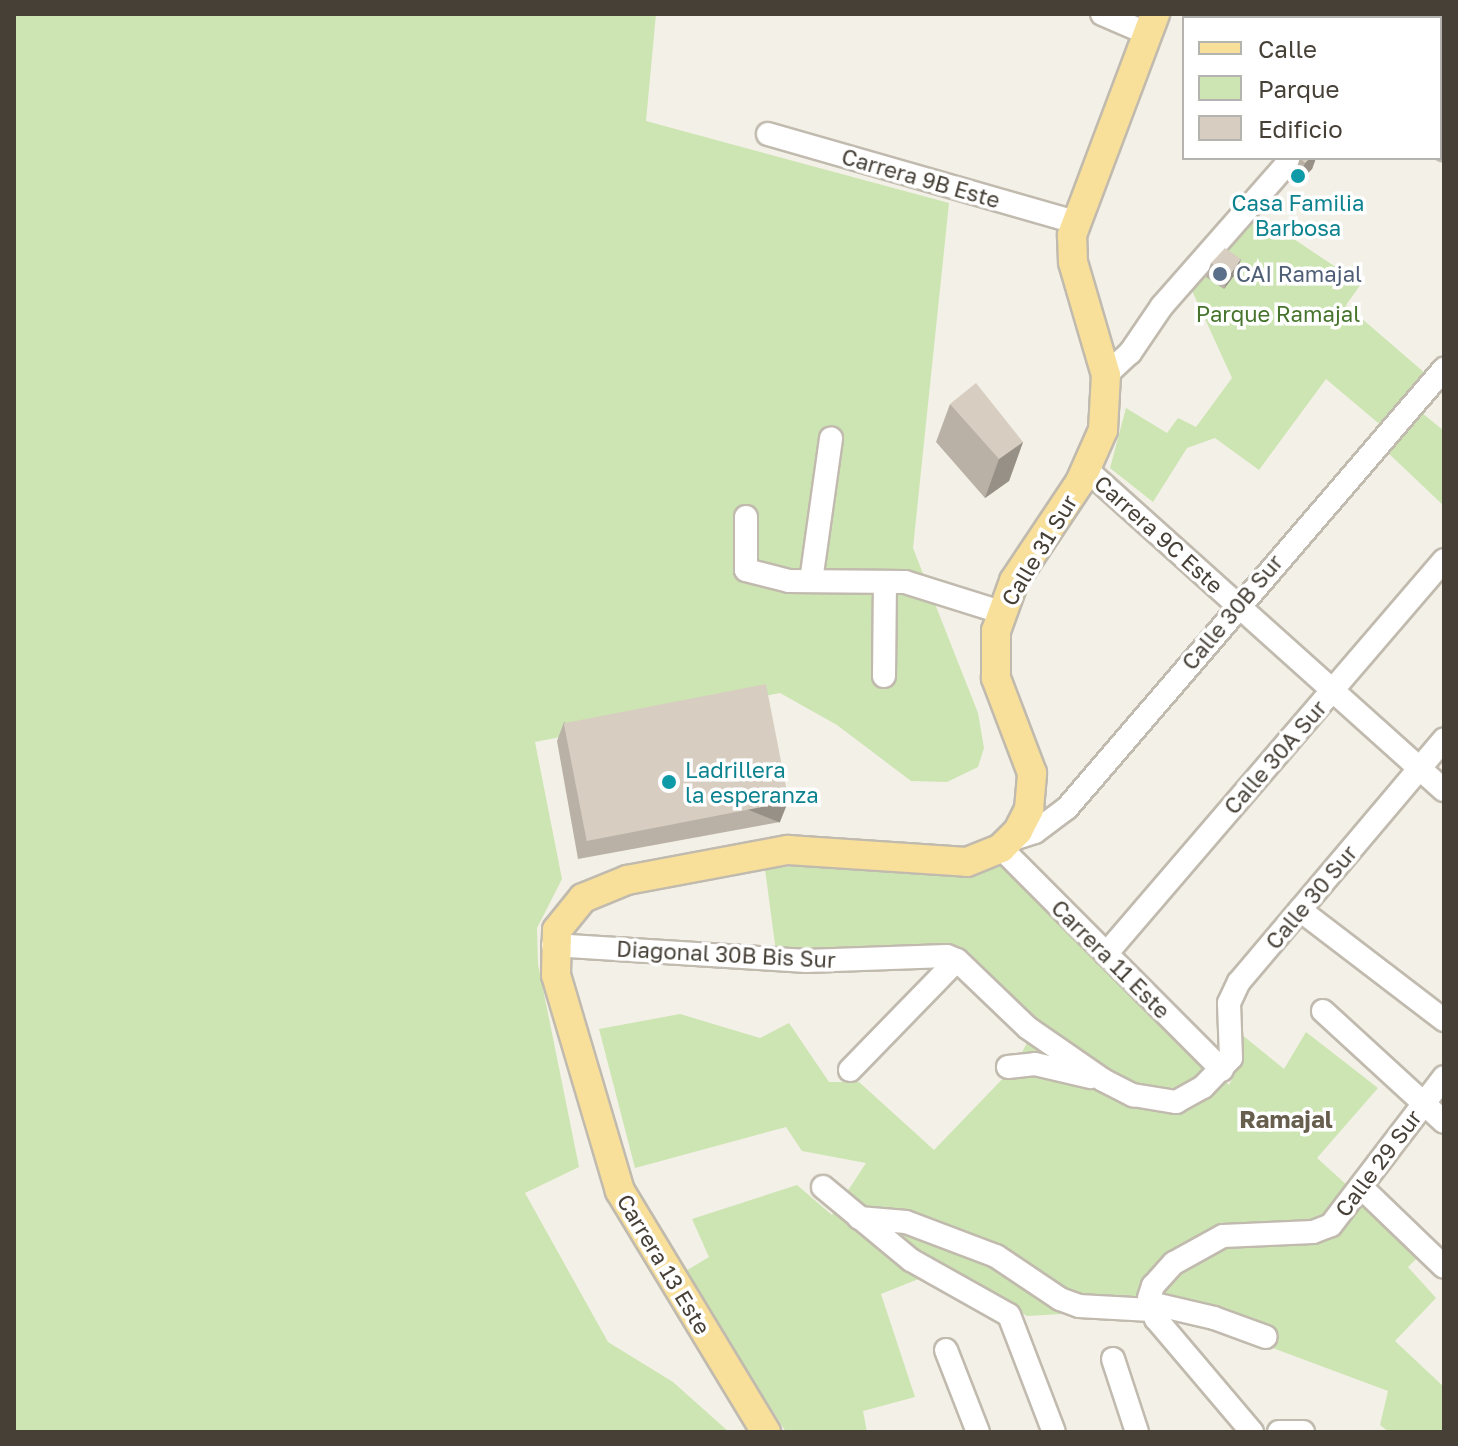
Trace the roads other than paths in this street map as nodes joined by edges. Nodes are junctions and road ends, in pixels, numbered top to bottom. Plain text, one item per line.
1 (1102, 14) edge
2 (1152, 24) edge
3 (768, 134) dead end
4 (1290, 160) edge
5 (1074, 222) junction
6 (1444, 369) edge
7 (1106, 375) junction
8 (831, 438) dead end
9 (1087, 470) junction
10 (746, 517) dead end
11 (1444, 560) edge
12 (811, 581) junction
13 (885, 582) junction
14 (1239, 604) junction
15 (1001, 612) junction
16 (884, 676) dead end
17 (1333, 690) junction
18 (1444, 739) edge
19 (1420, 768) junction
20 (1444, 790) edge
21 (1006, 844) junction
22 (1300, 910) junction
23 (553, 945) junction
24 (1106, 954) junction
25 (957, 960) junction
26 (1323, 1011) dead end
27 (1444, 1020) edge
28 (1008, 1067) dead end
29 (850, 1070) dead end
30 (1222, 1070) junction
31 (1444, 1077) edge
32 (1103, 1080) junction
33 (1423, 1103) junction
34 (1444, 1122) edge
35 (823, 1187) dead end
36 (1361, 1187) junction
37 (859, 1218) junction
38 (1444, 1267) edge
39 (1150, 1307) junction
40 (1266, 1337) dead end
41 (946, 1350) dead end
42 (1113, 1359) dead end
43 (766, 1432) edge
44 (978, 1432) edge
45 (1054, 1432) edge
46 (1137, 1432) edge
47 (1252, 1432) edge
48 (1279, 1432) edge
49 (1303, 1432) edge

1 - 2 street
2 - 5 main road, Calle 31 Sur
3 - 5 street, Carrera 9B Este
4 - 7 street
5 - 7 main road, Calle 31 Sur
6 - 14 street, Calle 30B Sur
7 - 9 main road, Calle 31 Sur
8 - 12 street
9 - 14 street, Carrera 9C Este
9 - 15 main road, Calle 31 Sur
10 - 12 street
11 - 17 street, Calle 30A Sur
12 - 13 street
13 - 15 street
13 - 16 street
14 - 17 street, Carrera 9C Este
14 - 21 street, Calle 30B Sur
15 - 21 main road, Calle 31 Sur
17 - 19 street, Carrera 9C Este
17 - 24 street, Calle 30A Sur
18 - 19 street, Calle 30 Sur
19 - 20 street, Carrera 9C Este
19 - 22 street, Calle 30 Sur
21 - 23 main road
21 - 24 street, Carrera 11 Este
22 - 27 street
22 - 30 street, Calle 30 Sur
23 - 25 street, Diagonal 30B Bis Sur
23 - 43 main road, Carrera 13 Este
24 - 30 street, Carrera 11 Este
25 - 29 street
25 - 32 street
26 - 33 street
28 - 32 street
30 - 32 street
31 - 33 street, Calle 29 Sur
33 - 34 street
33 - 36 street, Calle 29 Sur
35 - 37 street
36 - 38 street
36 - 39 street, Calle 29 Sur
37 - 39 street
37 - 45 street
39 - 40 street
39 - 47 street
41 - 44 street
42 - 46 street
48 - 49 street

